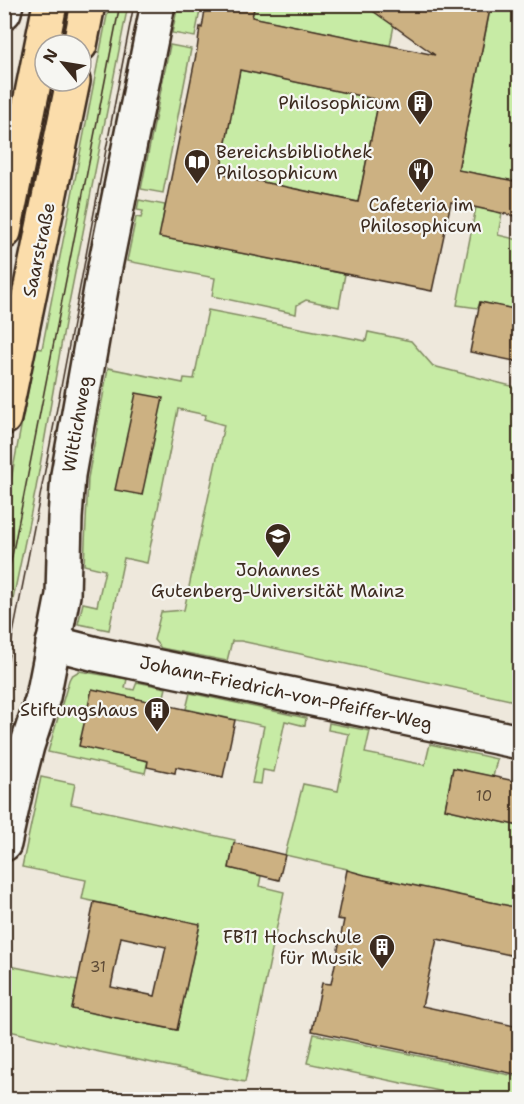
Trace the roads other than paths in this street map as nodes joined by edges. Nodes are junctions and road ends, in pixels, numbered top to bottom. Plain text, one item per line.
1 (6, 4) edge
2 (50, 4) edge
3 (88, 4) edge
4 (158, 4) edge
5 (4, 12) edge
6 (82, 33) edge
7 (71, 93) edge
8 (4, 232) edge
9 (4, 418) edge
10 (53, 644) junction
11 (519, 742) edge
12 (4, 844) edge

1 - 5 street
2 - 8 highway, Saarstraße
3 - 6 highway
4 - 10 street, Wittichweg
7 - 9 highway, Saarstraße
10 - 11 street, Johann-Friedrich-von-Pfeiffer-Weg
10 - 12 street, Wittichweg

